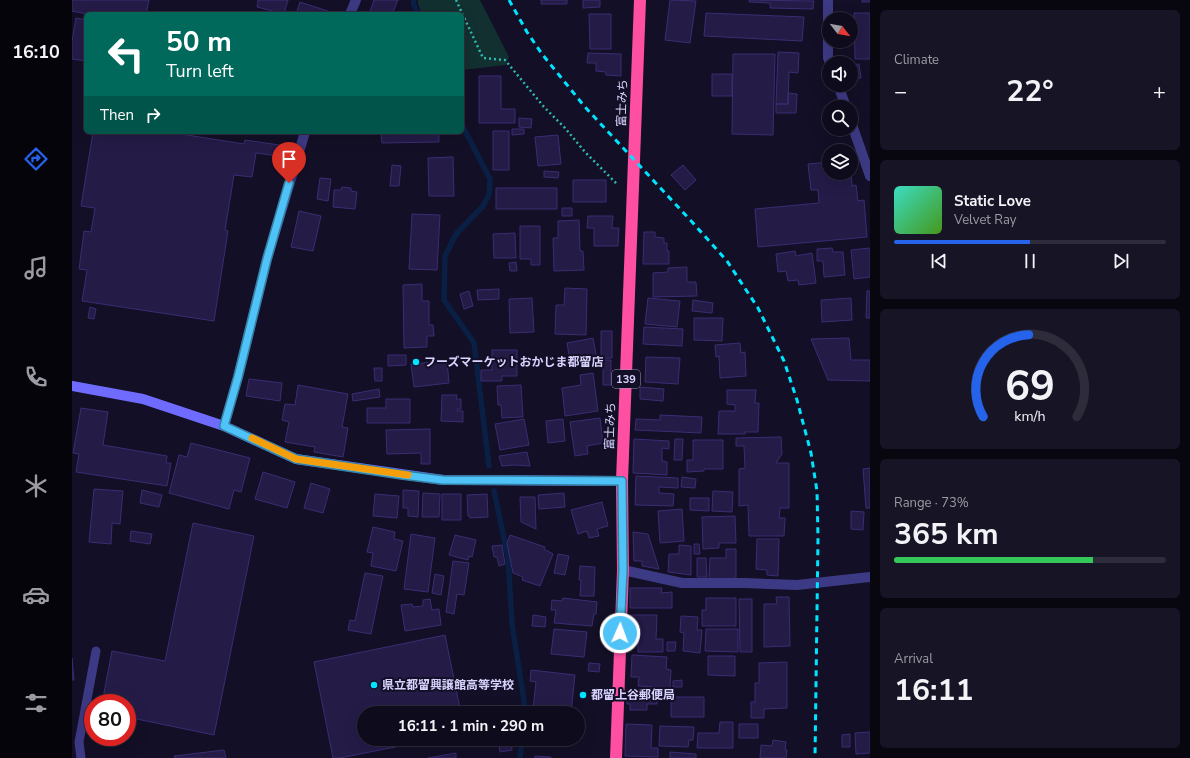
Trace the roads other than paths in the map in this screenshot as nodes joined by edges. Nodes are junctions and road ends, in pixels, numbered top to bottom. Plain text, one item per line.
1 (356, 0) edge
2 (640, 0) edge
3 (828, 0) edge
4 (351, 12) edge
5 (828, 56) edge
6 (304, 134) edge
7 (856, 136) edge
8 (870, 176) edge
9 (72, 386) edge
10 (224, 426) junction
11 (622, 481) junction
12 (623, 570) junction
13 (870, 576) edge
14 (96, 651) dead end
15 (81, 758) edge
16 (616, 758) edge

1 - 4 street
2 - 11 highway, 富士みち / 139
3 - 5 street
6 - 10 street
7 - 8 street
9 - 10 street
10 - 11 street
11 - 12 highway, 富士みち / 139
12 - 13 street
12 - 16 highway, 富士みち / 139
14 - 15 lane

